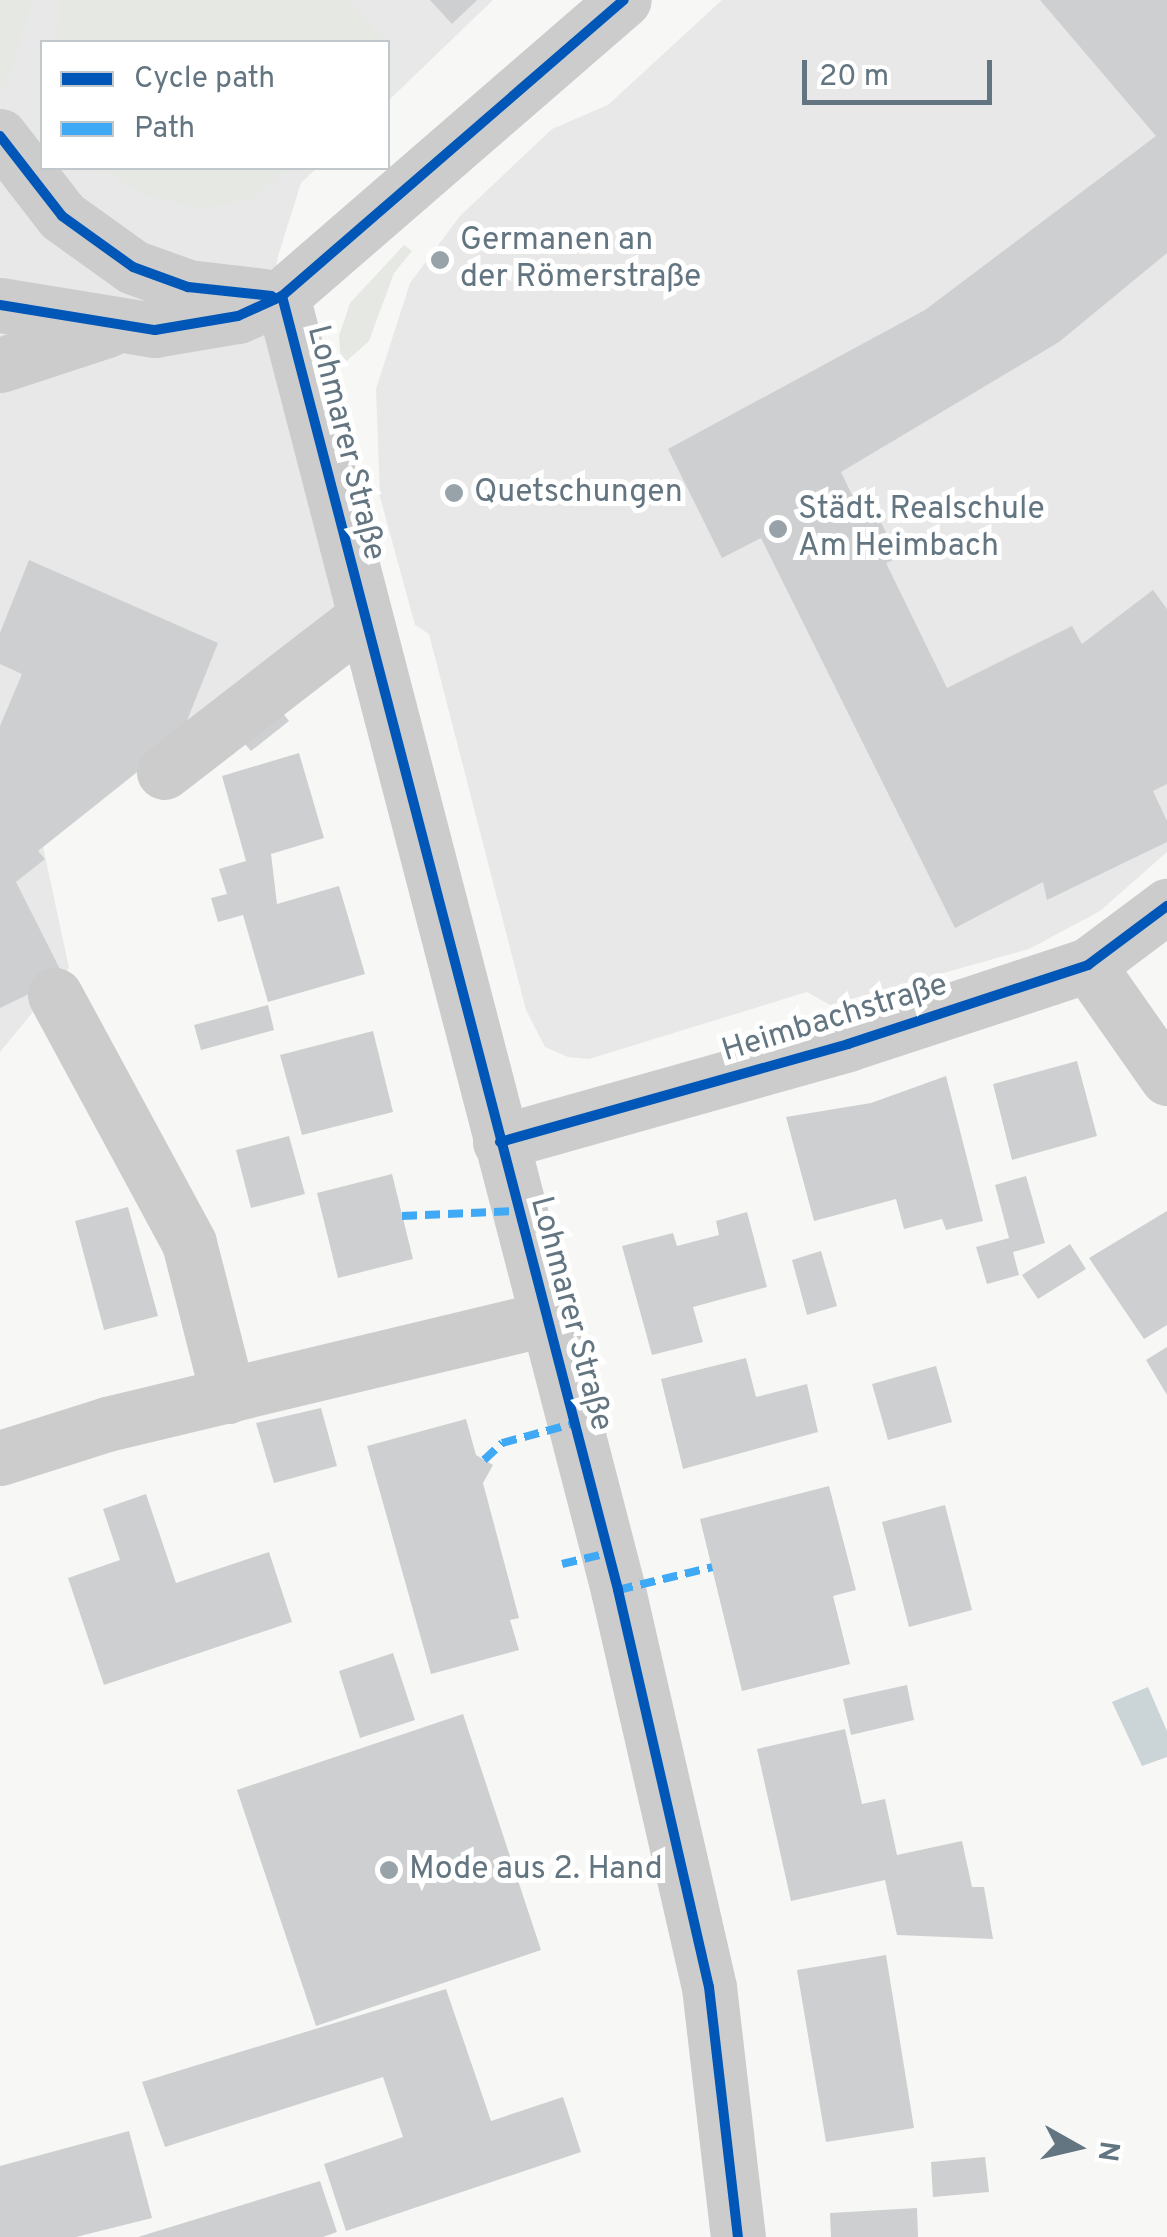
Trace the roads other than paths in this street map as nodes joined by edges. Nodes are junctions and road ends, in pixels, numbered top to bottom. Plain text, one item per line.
1 (624, 0) edge
2 (0, 136) edge
3 (282, 296) junction
4 (0, 305) edge
5 (114, 327) junction
6 (0, 365) edge
7 (363, 618) junction
8 (164, 772) dead end
9 (1167, 906) edge
10 (1088, 964) junction
11 (55, 995) dead end
12 (1167, 1078) edge
13 (500, 1142) junction
14 (545, 1319) junction
15 (228, 1396) junction
16 (0, 1458) edge
17 (738, 2237) edge

1 - 3 street
2 - 3 street
3 - 5 street
3 - 7 street, Lohmarer Straße
4 - 5 street
5 - 6 street
7 - 8 street
7 - 13 street, Lohmarer Straße
9 - 10 street, Heimbachstraße
10 - 12 street
10 - 13 street, Heimbachstraße
11 - 15 street
13 - 14 street, Lohmarer Straße
14 - 15 street
14 - 17 street, Lohmarer Straße
15 - 16 street

